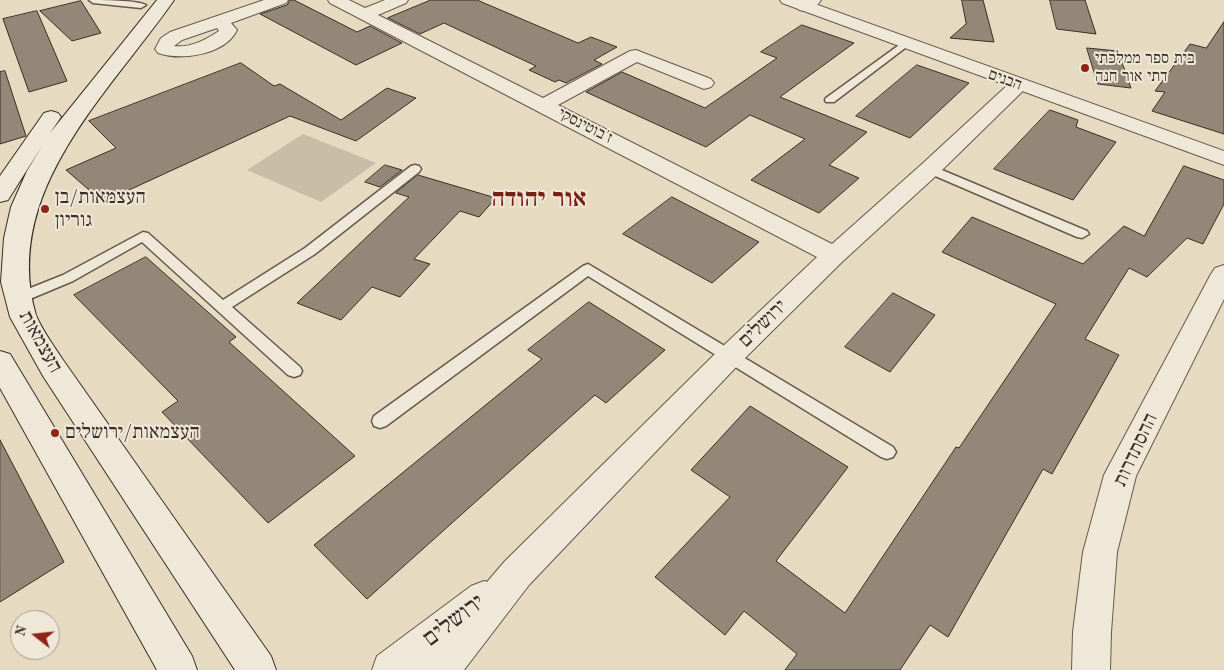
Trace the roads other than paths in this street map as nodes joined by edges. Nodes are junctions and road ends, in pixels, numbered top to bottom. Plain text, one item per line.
1 (93, 0) edge
2 (166, 0) edge
3 (280, 0) edge
4 (336, 0) edge
5 (400, 0) edge
6 (143, 2) edge
7 (802, 2) edge
8 (365, 14) junction
9 (221, 21) dead end
10 (906, 43) junction
11 (704, 83) dead end
12 (1019, 85) junction
13 (830, 100) dead end
14 (544, 105) junction
15 (1224, 158) edge
16 (415, 169) dead end
17 (930, 169) junction
18 (0, 195) edge
19 (1082, 234) dead end
20 (834, 255) junction
21 (1224, 274) edge
22 (18, 299) junction
23 (222, 307) junction
24 (730, 356) junction
25 (0, 362) edge
26 (294, 371) dead end
27 (380, 421) dead end
28 (887, 452) dead end
29 (517, 573) junction
30 (178, 670) edge
31 (257, 670) edge
32 (391, 670) edge
33 (440, 670) edge
34 (1091, 670) edge

1 - 6 lane
2 - 22 street, העצמאות
3 - 9 street
4 - 8 street, ז'בוטינסקי
5 - 8 street
6 - 18 street
7 - 10 street, הבנים
8 - 14 street, ז'בוטינסקי
10 - 12 street, הבנים
10 - 13 lane
11 - 14 street
12 - 15 street, הבנים
12 - 17 street, ירושלים
14 - 20 street, ז'בוטינסקי
16 - 23 lane
17 - 19 lane
17 - 20 street, ירושלים
20 - 24 street, ירושלים
21 - 34 street, ההסתדרות
22 - 23 lane
22 - 31 street, העצמאות
23 - 26 lane
24 - 27 lane
24 - 28 lane
24 - 29 street, ירושלים
25 - 30 street
29 - 32 street, ירושלים
29 - 33 street, ירושלים

